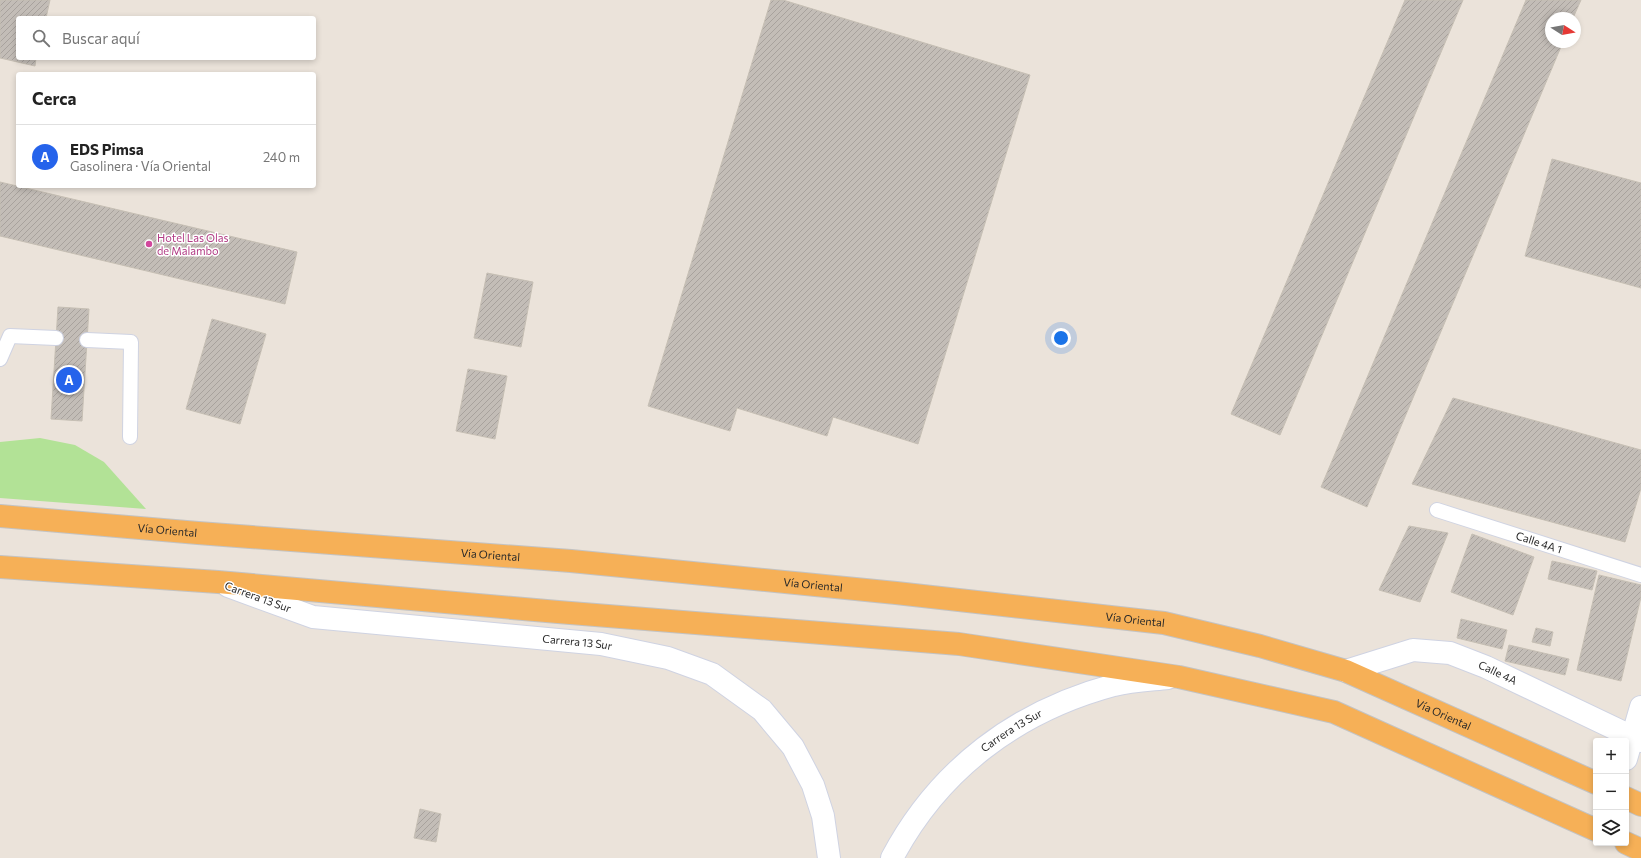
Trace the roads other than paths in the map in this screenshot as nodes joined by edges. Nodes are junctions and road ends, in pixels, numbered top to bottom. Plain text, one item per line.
1 (5, 335) edge
2 (56, 338) dead end
3 (87, 340) dead end
4 (0, 359) edge
5 (130, 437) dead end
6 (1436, 510) dead end
7 (0, 516) edge
8 (0, 567) edge
9 (1641, 575) edge
10 (218, 582) junction
11 (1346, 671) junction
12 (1178, 677) junction
13 (1641, 707) edge
14 (1637, 739) edge
15 (1629, 754) edge
16 (1593, 782) edge
17 (1629, 799) edge
18 (1641, 805) edge
19 (1593, 829) edge
20 (1629, 844) edge
21 (1641, 850) edge
22 (828, 858) edge
23 (892, 858) edge

1 - 2 lane
1 - 4 lane
3 - 5 lane
6 - 9 lane, Calle 4A 1
7 - 11 highway, Vía Oriental
8 - 10 highway
10 - 12 highway
10 - 22 street, Carrera 13 Sur
11 - 14 street, Calle 4A
11 - 16 highway, Vía Oriental
12 - 19 highway
12 - 23 street, Carrera 13 Sur
13 - 14 street
14 - 15 street
17 - 18 highway
20 - 21 highway

